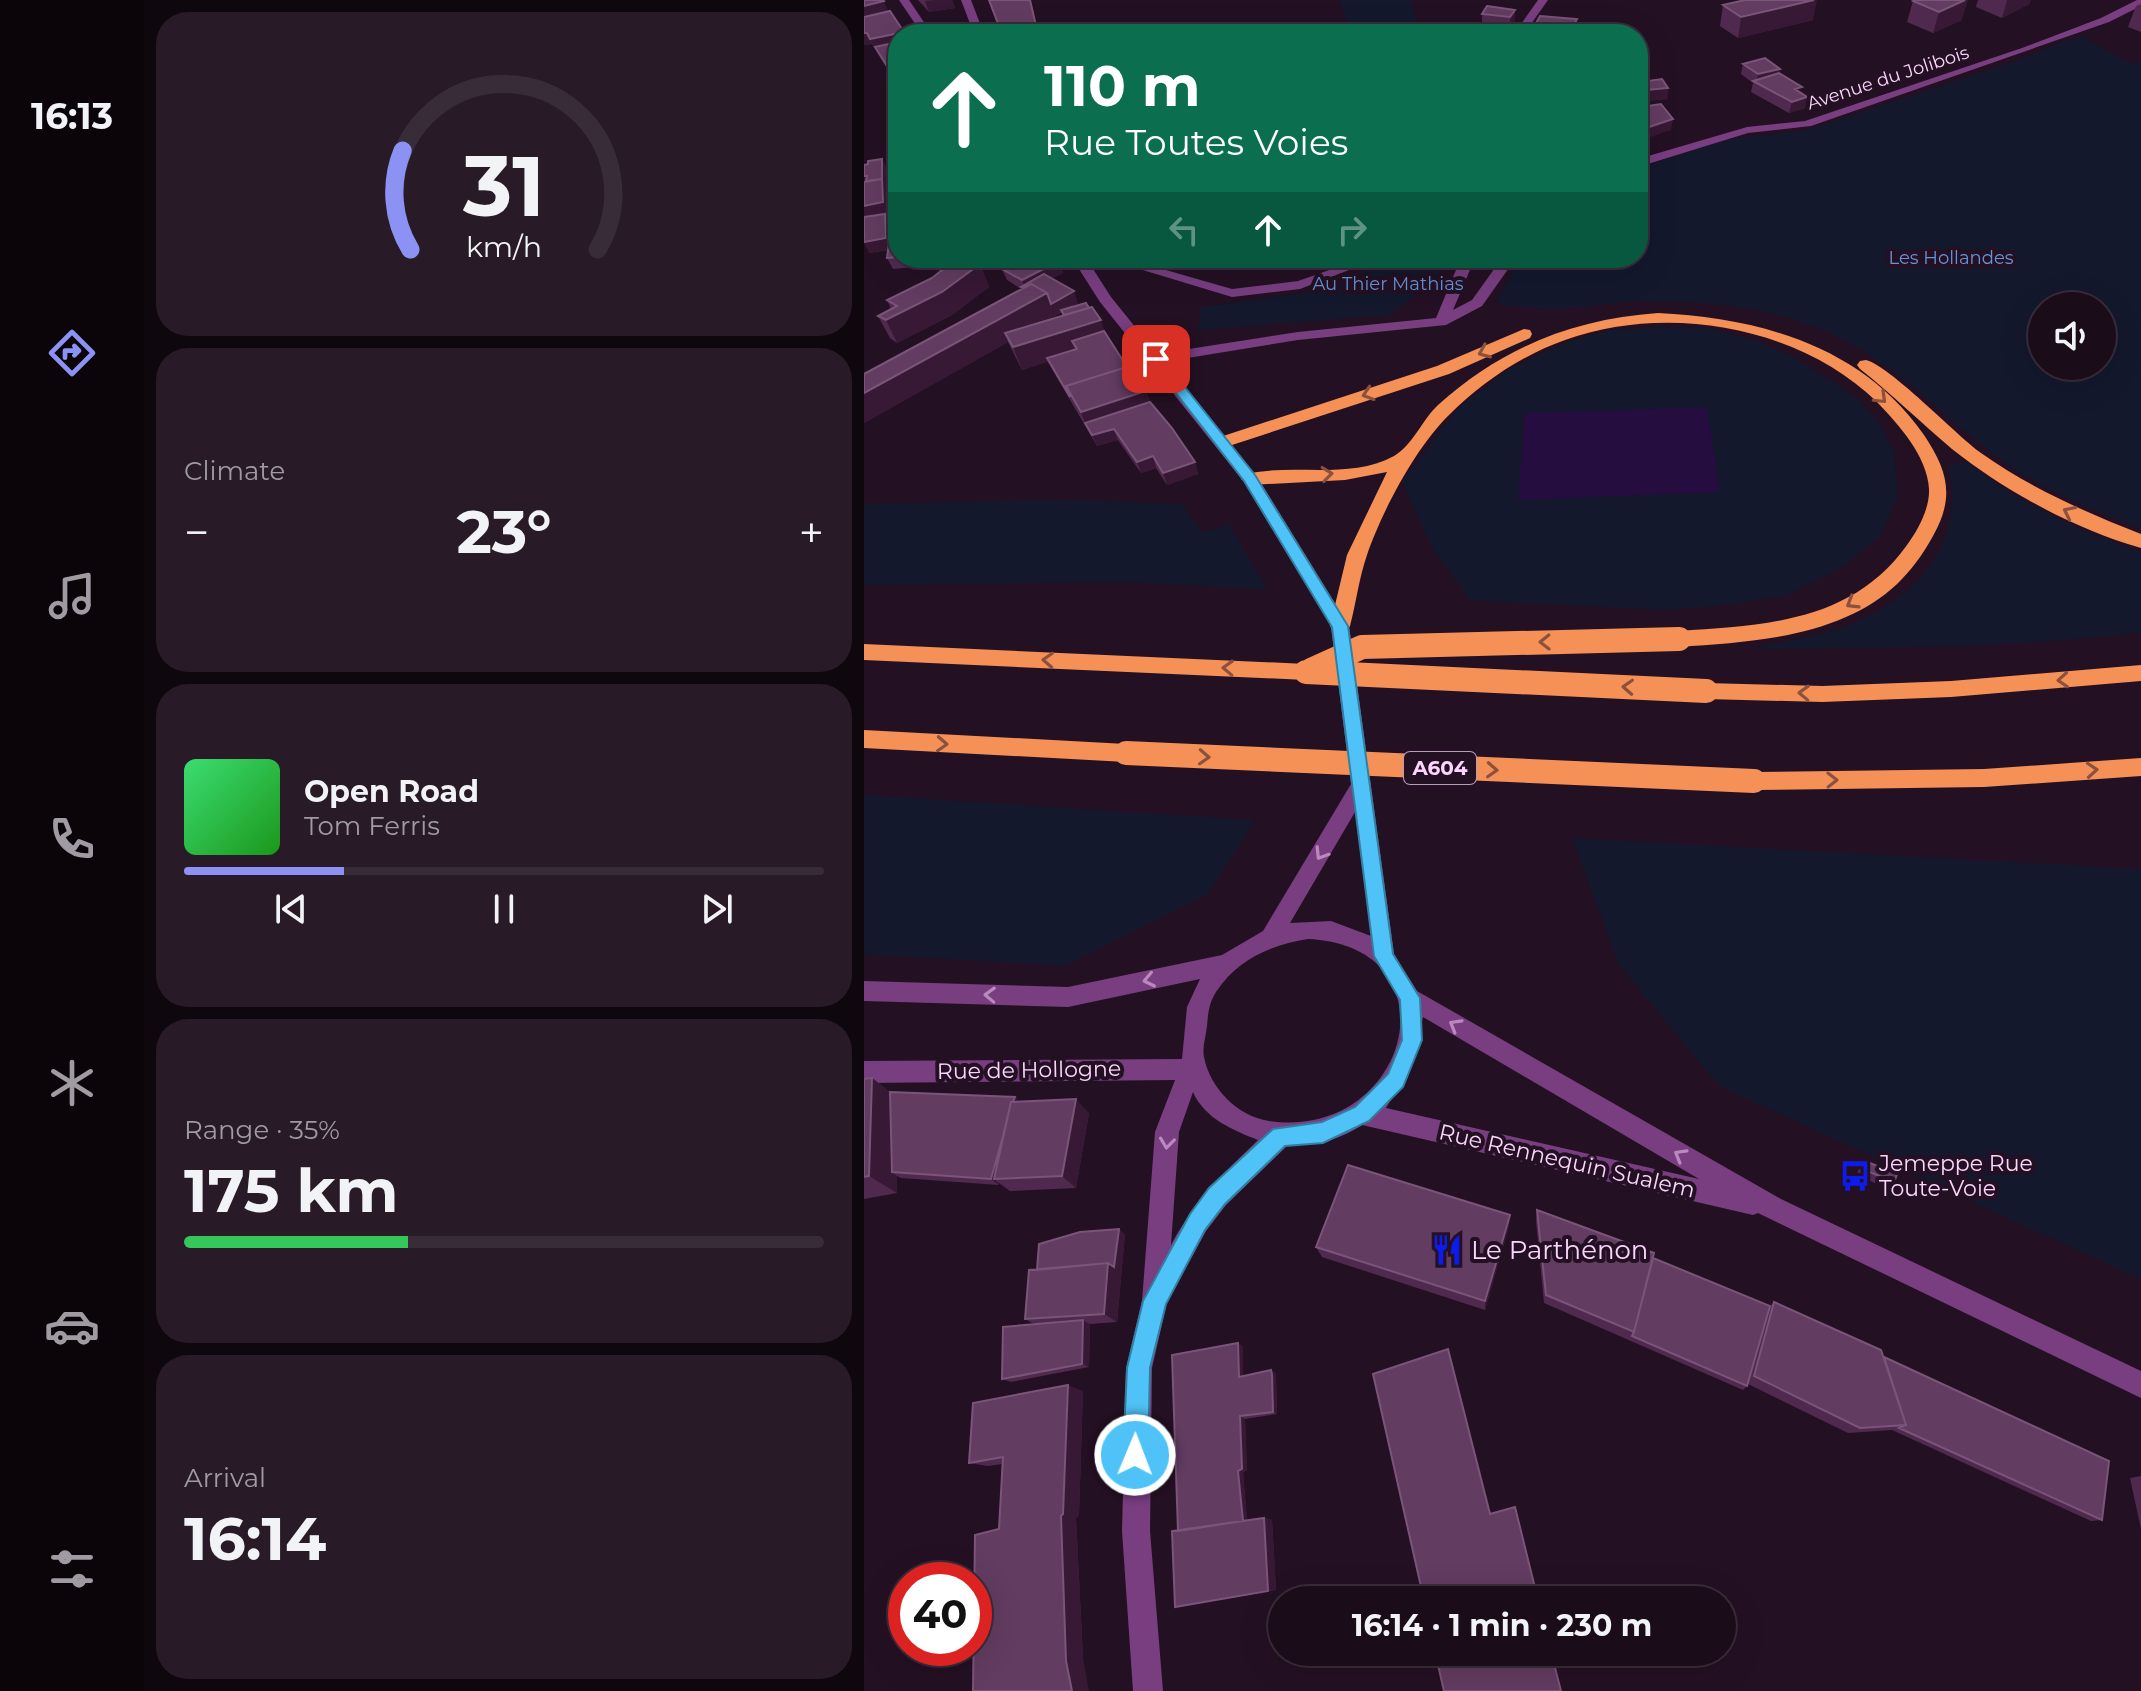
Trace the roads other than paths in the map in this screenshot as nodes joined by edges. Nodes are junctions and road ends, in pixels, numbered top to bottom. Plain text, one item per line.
1 (904, 0) edge
2 (966, 0) edge
3 (1543, 0) edge
4 (2141, 2) edge
5 (920, 24) edge
6 (975, 24) edge
7 (1526, 24) edge
8 (1648, 160) edge
9 (1085, 268) edge
10 (1145, 268) edge
11 (1347, 268) edge
12 (1464, 268) edge
13 (1502, 268) edge
14 (1441, 322) junction
15 (1156, 359) junction
16 (1223, 442) junction
17 (1402, 460) junction
18 (1250, 479) junction
19 (2141, 541) edge
20 (1340, 626) junction
21 (864, 652) edge
22 (1306, 672) junction
23 (2141, 673) edge
24 (864, 739) edge
25 (2141, 767) edge
26 (1360, 786) junction
27 (1271, 937) junction
28 (1384, 956) junction
29 (1225, 964) junction
30 (864, 991) edge
31 (1410, 998) junction
32 (1193, 1070) junction
33 (864, 1072) edge
34 (1362, 1114) junction
35 (1280, 1136) junction
36 (1772, 1208) junction
37 (1155, 1301) junction
38 (2141, 1385) edge
39 (1148, 1691) edge

1 - 5 street
2 - 6 street
3 - 7 street
4 - 8 street, Avenue du Jolibois
9 - 15 street
10 - 11 street
12 - 14 street
13 - 14 street
14 - 15 street
15 - 16 street
16 - 18 street
19 -> 16 highway
18 -> 17 highway
17 - 20 highway
17 -> 22 highway, bridge
18 - 20 street
20 - 26 street
22 -> 21 highway
23 -> 22 highway, bridge
24 -> 25 highway, A604, bridge
26 -> 27 street
26 - 28 street
27 - 28 street
27 - 29 street
28 - 31 street
29 -> 30 street
29 - 32 street
31 - 34 street
36 -> 31 street, Rue Rennequin Sualem
32 - 33 street, Rue de Hollogne
32 - 35 street
32 -> 37 street
34 - 35 street
34 - 36 street, Rue Rennequin Sualem
35 - 37 street
36 - 38 street, Rue Rennequin Sualem
37 - 39 street

